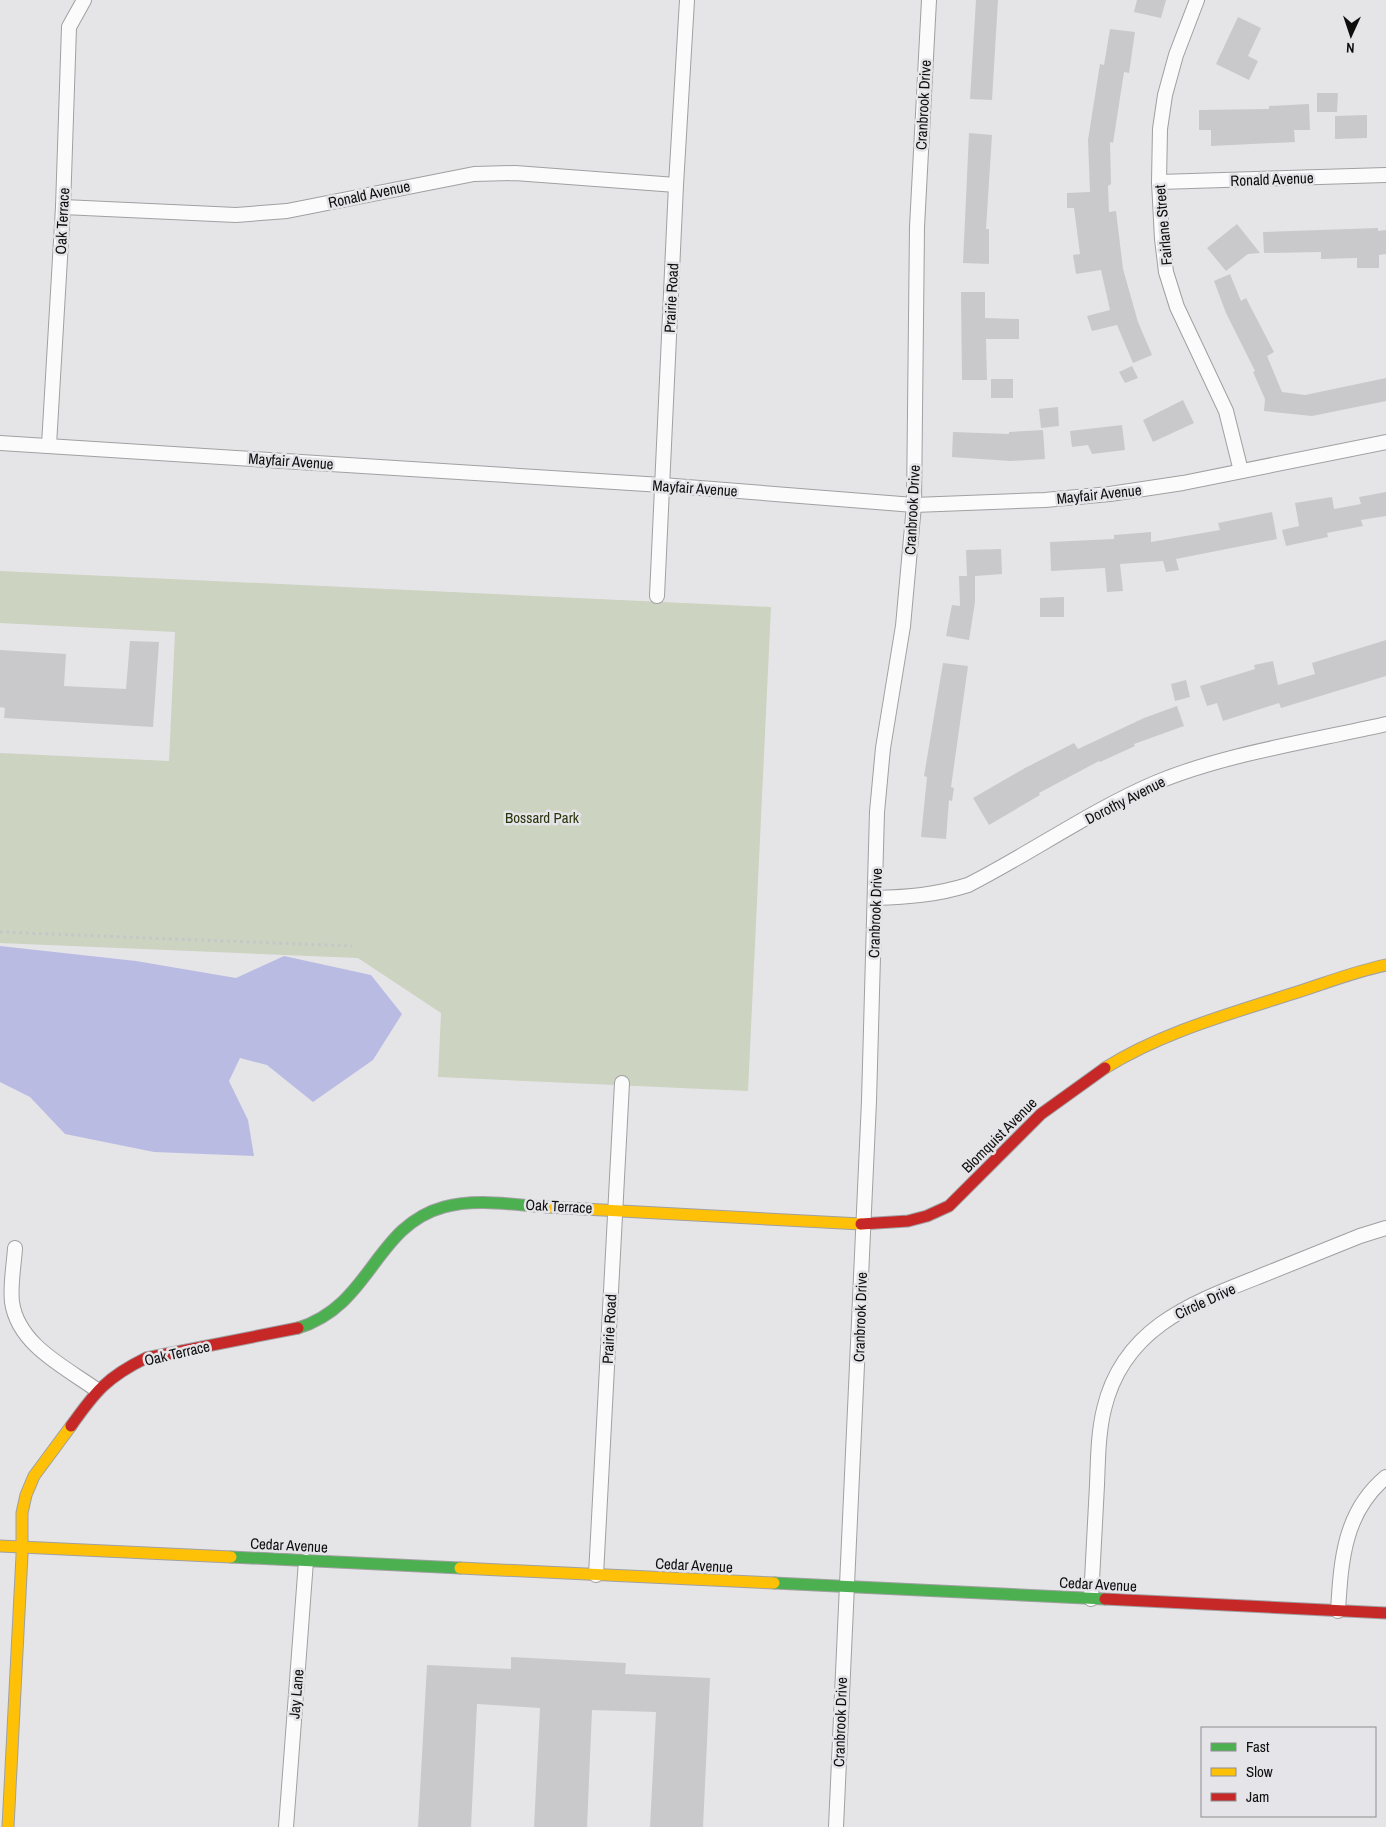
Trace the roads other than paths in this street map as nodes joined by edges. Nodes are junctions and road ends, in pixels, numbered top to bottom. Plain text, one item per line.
1 (84, 0) edge
2 (687, 0) edge
3 (929, 0) edge
4 (1197, 0) edge
5 (1386, 175) edge
6 (1159, 182) junction
7 (676, 186) junction
8 (62, 207) junction
9 (1386, 442) edge
10 (0, 443) edge
11 (49, 445) junction
12 (1241, 471) junction
13 (662, 485) junction
14 (914, 505) junction
15 (657, 596) dead end
16 (1386, 724) edge
17 (875, 898) junction
18 (1386, 965) edge
19 (622, 1083) dead end
20 (615, 1209) junction
21 (864, 1224) junction
22 (1386, 1228) edge
23 (15, 1248) dead end
24 (97, 1390) junction
25 (1386, 1477) edge
26 (0, 1546) edge
27 (21, 1547) junction
28 (306, 1561) junction
29 (596, 1575) junction
30 (847, 1587) junction
31 (1091, 1599) junction
32 (1338, 1611) junction
33 (1386, 1613) edge
34 (8, 1827) edge
35 (286, 1827) edge
36 (836, 1827) edge

1 - 8 street, Oak Terrace
2 - 7 street, Prairie Road
3 - 14 street, Cranbrook Drive
4 - 6 street, Fairlane Street
5 - 6 street, Ronald Avenue
6 - 12 street, Fairlane Street
7 - 8 street, Ronald Avenue
7 - 13 street, Prairie Road
8 - 11 street, Oak Terrace
9 - 12 street, Mayfair Avenue
10 - 11 street, Mayfair Avenue
11 - 13 street, Mayfair Avenue
12 - 14 street, Mayfair Avenue
13 - 14 street, Mayfair Avenue
13 - 15 street, Prairie Road
14 - 17 street, Cranbrook Drive
16 - 17 street, Dorothy Avenue
17 - 21 street, Cranbrook Drive
18 - 21 street, Blomquist Avenue
19 - 20 street, Prairie Road
20 - 21 street, Blomquist Avenue
20 - 24 street, Oak Terrace
20 - 29 street, Prairie Road
21 - 30 street, Cranbrook Drive
22 - 31 street, Circle Drive
23 - 24 street
24 - 27 street, Oak Terrace
25 - 32 street
26 - 27 street, Cedar Avenue
27 - 28 street, Cedar Avenue
27 - 34 street, Oak Terrace
28 - 29 street, Cedar Avenue
28 - 35 street, Jay Lane
29 - 30 street, Cedar Avenue
30 - 31 street, Cedar Avenue
30 - 36 street, Cranbrook Drive
31 - 32 street, Cedar Avenue
32 - 33 street, Cedar Avenue

